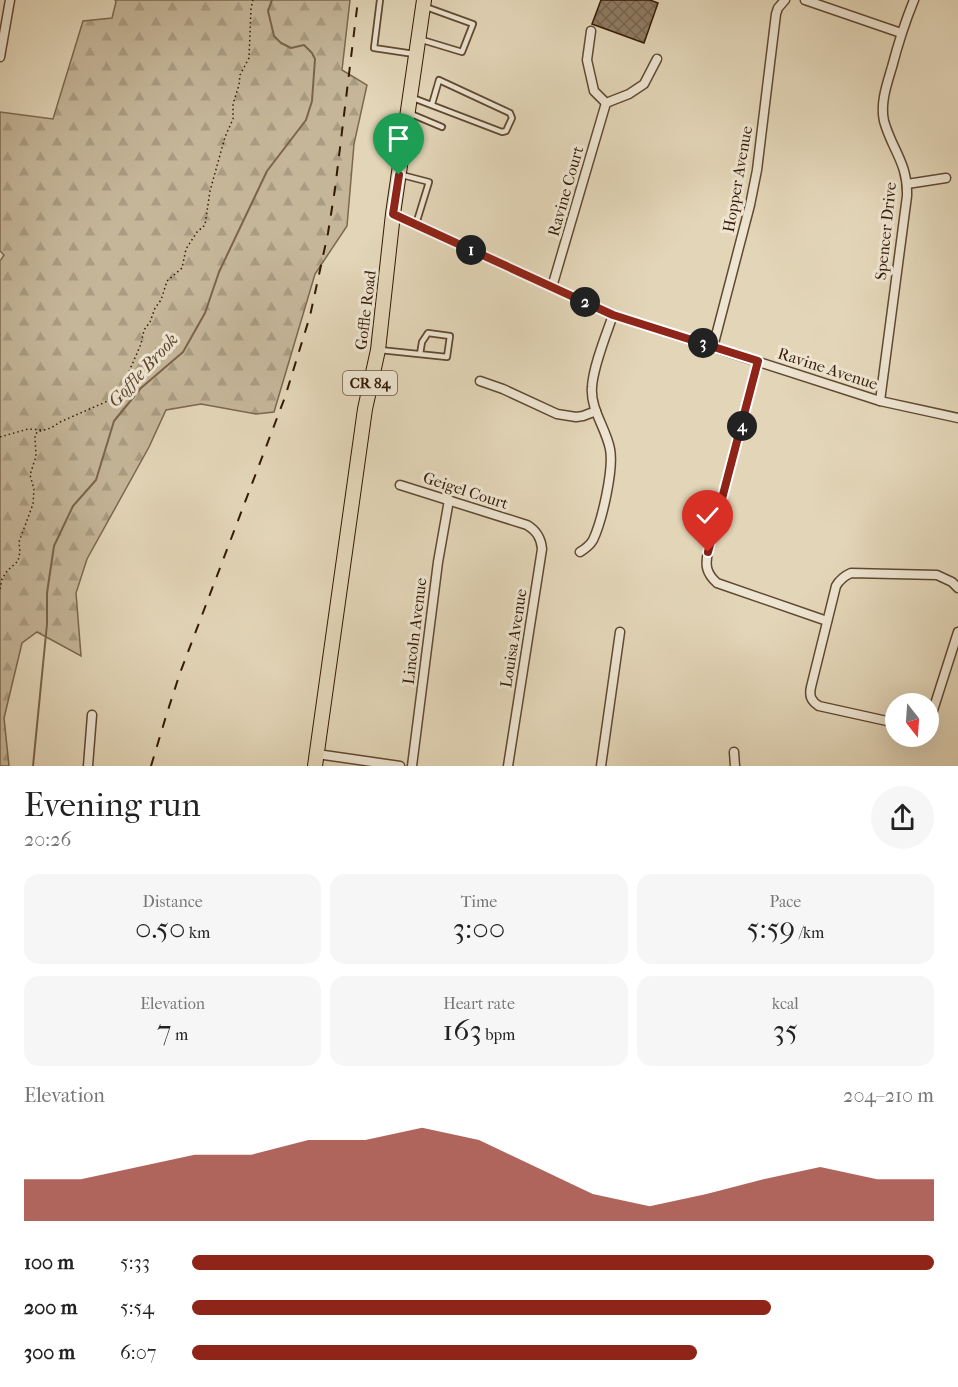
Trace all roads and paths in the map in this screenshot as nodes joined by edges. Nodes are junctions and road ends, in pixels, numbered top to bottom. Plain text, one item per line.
1 (10, 0) edge
2 (253, 0) edge
3 (380, 0) edge
4 (785, 0) edge
5 (805, 0) edge
6 (914, 0) edge
7 (424, 3) edge
8 (591, 31) dead end
9 (901, 33) junction
10 (419, 39) junction
11 (417, 55) junction
12 (0, 57) edge
13 (657, 58) dead end
14 (411, 97) junction
15 (606, 103) junction
16 (432, 104) junction
17 (408, 113) junction
18 (442, 127) dead end
19 (399, 175) junction
20 (946, 178) dead end
21 (907, 184) junction
22 (393, 214) junction
23 (416, 224) junction
24 (552, 287) junction
25 (613, 315) junction
26 (713, 346) junction
27 (378, 350) junction
28 (420, 354) junction
29 (758, 361) junction
30 (480, 381) dead end
31 (880, 401) junction
32 (596, 411) junction
33 (958, 418) edge
34 (44, 430) junction
35 (0, 437) edge
36 (400, 485) dead end
37 (449, 500) junction
38 (523, 524) joint
39 (580, 552) dead end
40 (958, 588) edge
41 (0, 589) edge
42 (827, 621) junction
43 (620, 632) dead end
44 (958, 632) edge
45 (939, 693) edge
46 (92, 715) dead end
47 (885, 721) edge
48 (734, 752) dead end
49 (316, 760) edge
50 (88, 766) edge
51 (400, 766) edge
52 (412, 766) edge
53 (508, 766) edge
54 (601, 766) edge
55 (735, 766) edge

1 - 12 street
2 - 34 path
3 - 11 lane
4 - 26 street, Hopper Avenue
5 - 9 street
6 - 9 street, Spencer Drive
7 - 10 main road, Goffle Road / CR 84
7 - 10 lane
8 - 15 street
9 - 21 street, Spencer Drive
10 - 11 main road, Goffle Road / CR 84
11 - 14 main road, Goffle Road / CR 84
13 - 15 street
14 - 16 lane
14 - 17 main road, Goffle Road / CR 84
15 - 24 street, Ravine Court
16 - 16 lane
17 - 18 lane
17 - 19 main road, Goffle Road / CR 84
19 - 22 main road, Goffle Road / CR 84
19 - 23 lane
20 - 21 street
21 - 31 street, Spencer Drive
22 - 23 street, Ravine Avenue
22 - 27 main road, Goffle Road / CR 84
23 - 24 street, Ravine Avenue
24 - 25 street, Ravine Avenue
25 - 26 street, Ravine Avenue
25 - 32 street
26 - 29 street, Ravine Avenue
27 - 28 lane
27 - 49 main road, Goffle Road / CR 84
28 - 28 lane
29 - 31 street, Ravine Avenue
29 - 42 street
30 - 32 street
31 - 33 street, Ravine Avenue
32 - 39 street
34 - 35 path
34 - 41 path
36 - 37 street, Geigel Court
37 - 38 street, Geigel Court
37 - 52 street, Lincoln Avenue
38 - 53 street, Louisa Avenue
40 - 42 street
42 - 47 street
43 - 54 street
44 - 45 street
46 - 50 street
48 - 55 street
49 - 51 street

